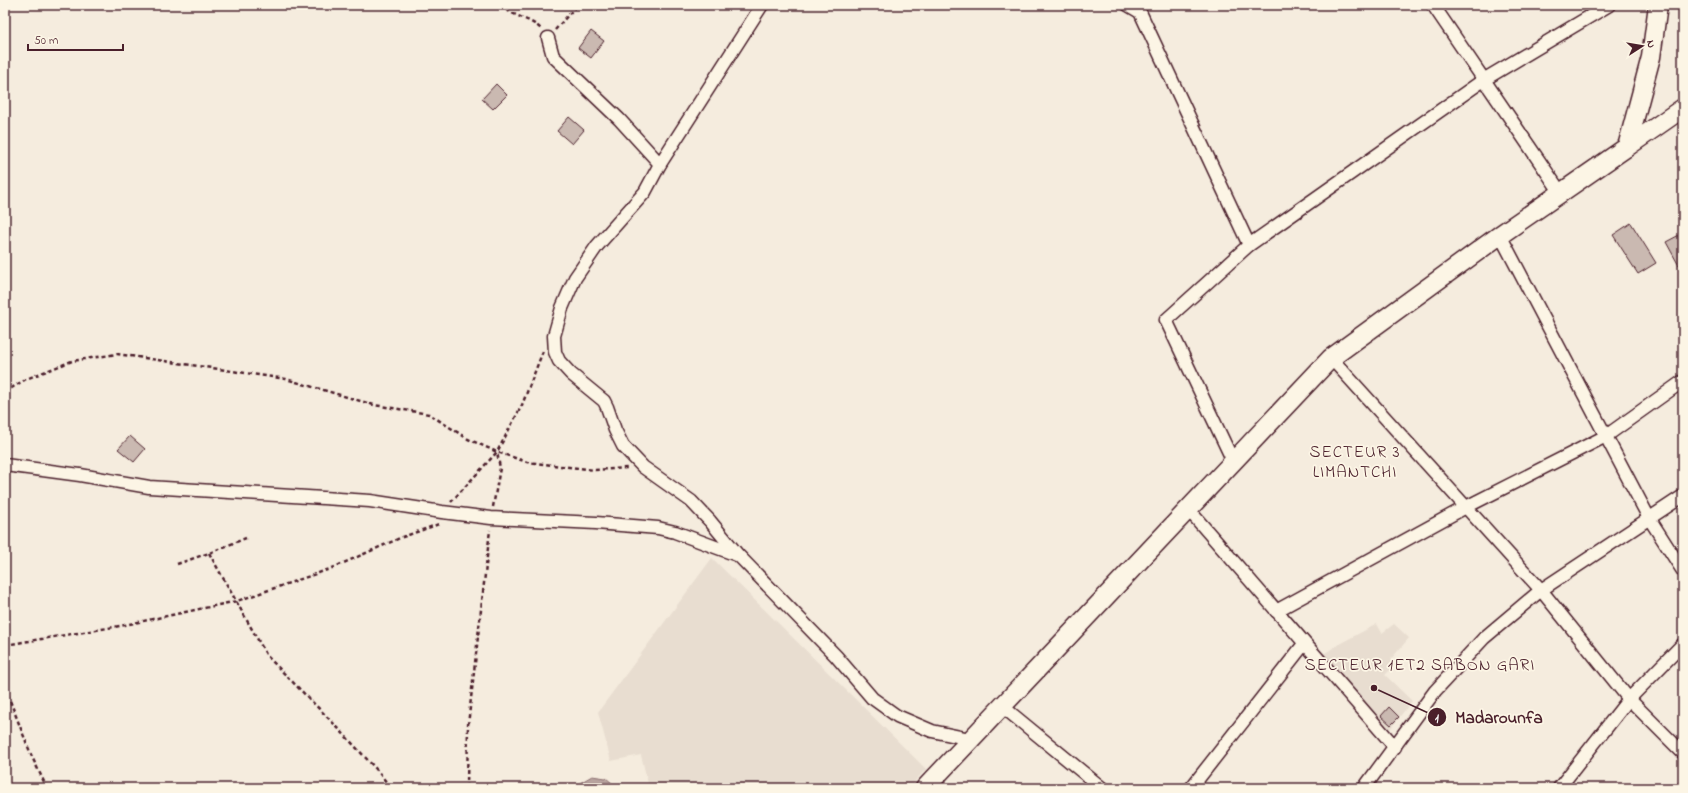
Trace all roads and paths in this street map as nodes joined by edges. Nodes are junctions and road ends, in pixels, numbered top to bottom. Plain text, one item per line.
1 (502, 5) edge
2 (577, 5) edge
3 (762, 5) edge
4 (1128, 5) edge
5 (1434, 5) edge
6 (1609, 5) edge
7 (1658, 5) edge
8 (548, 38) junction
9 (1485, 79) junction
10 (1683, 108) edge
11 (1627, 147) junction
12 (660, 164) junction
13 (1561, 193) junction
14 (1500, 235) junction
15 (1249, 245) junction
16 (554, 336) junction
17 (1331, 358) junction
18 (1683, 380) edge
19 (5, 392) edge
20 (1606, 436) junction
21 (497, 452) junction
22 (1234, 461) junction
23 (5, 465) edge
24 (643, 468) junction
25 (1683, 496) edge
26 (1466, 507) junction
27 (1188, 509) junction
28 (444, 518) junction
29 (491, 518) junction
30 (1649, 518) junction
31 (430, 527) junction
32 (246, 538) dead end
33 (209, 553) junction
34 (738, 555) junction
35 (177, 564) dead end
36 (1683, 571) edge
37 (1541, 590) junction
38 (237, 601) junction
39 (1276, 611) junction
40 (1304, 644) junction
41 (1683, 644) edge
42 (5, 645) edge
43 (5, 688) edge
44 (1630, 699) junction
45 (1002, 706) junction
46 (970, 739) junction
47 (1395, 747) junction
48 (1683, 753) edge
49 (1371, 785) edge
50 (47, 788) edge
51 (391, 788) edge
52 (467, 788) edge
53 (925, 788) edge
54 (1102, 788) edge
55 (1191, 788) edge
56 (1559, 788) edge

1 - 8 path
2 - 8 path
3 - 12 street
4 - 15 street
5 - 9 street
6 - 9 street
7 - 11 street
8 - 12 street
9 - 13 street
9 - 15 street
10 - 11 street
11 - 13 street
12 - 16 street
13 - 14 street
14 - 17 street
14 - 20 street
15 - 22 street
16 - 21 path
16 - 24 street
17 - 22 street
17 - 26 street
18 - 20 street
19 - 21 path
20 - 26 street
20 - 30 street
21 - 24 path
21 - 28 path
21 - 29 path
22 - 27 street
23 - 28 street
24 - 34 street
25 - 30 street
26 - 37 street
26 - 39 street
27 - 39 street
27 - 45 street
28 - 29 street
28 - 31 path
28 - 31 path
29 - 34 street
29 - 52 path
30 - 36 street
30 - 37 street
31 - 38 path
32 - 33 path
33 - 35 path
33 - 38 path
34 - 46 street
37 - 44 street
37 - 47 street
38 - 42 path
38 - 51 path
39 - 40 street
40 - 47 street
40 - 55 street
41 - 44 street
43 - 50 path
44 - 48 street
44 - 56 street
45 - 46 street
45 - 54 street
46 - 53 street
47 - 49 street

